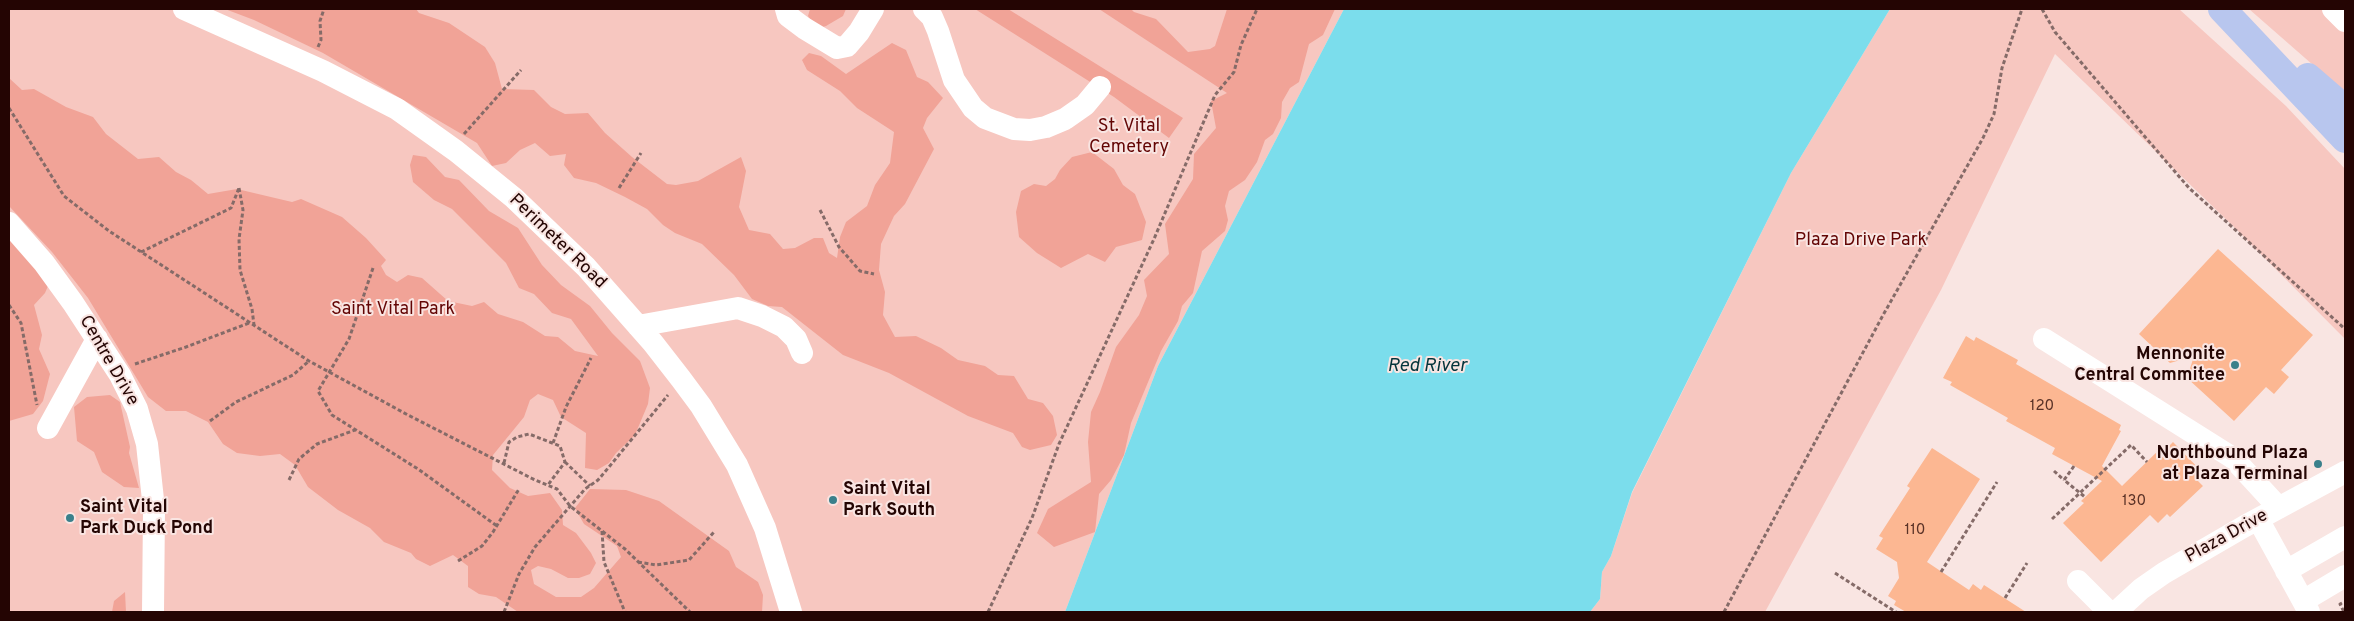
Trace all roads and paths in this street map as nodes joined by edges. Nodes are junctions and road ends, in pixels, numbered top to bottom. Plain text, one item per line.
1 (184, 9) edge
2 (324, 9) edge
3 (786, 9) edge
4 (873, 9) edge
5 (924, 9) edge
6 (1257, 9) edge
7 (2022, 9) edge
8 (2042, 9) edge
9 (2222, 9) edge
10 (2230, 9) edge
11 (2333, 9) edge
12 (2345, 21) edge
13 (311, 66) junction
14 (521, 70) dead end
15 (1100, 87) dead end
16 (9, 108) edge
17 (2345, 109) edge
18 (2345, 138) edge
19 (452, 148) junction
20 (641, 153) dead end
21 (619, 188) dead end
22 (820, 210) dead end
23 (9, 223) edge
24 (141, 252) junction
25 (373, 268) dead end
26 (874, 274) dead end
27 (9, 305) edge
28 (250, 323) junction
29 (254, 326) junction
30 (638, 326) junction
31 (2345, 329) edge
32 (97, 339) junction
33 (2044, 339) dead end
34 (802, 353) dead end
35 (592, 358) dead end
36 (310, 360) junction
37 (118, 371) junction
38 (328, 371) junction
39 (681, 379) junction
40 (44, 420) joint
41 (210, 421) dead end
42 (355, 430) junction
43 (553, 443) junction
44 (565, 462) junction
45 (2147, 462) dead end
46 (504, 463) junction
47 (2074, 466) dead end
48 (2054, 471) dead end
49 (2345, 472) edge
50 (289, 480) dead end
51 (2064, 480) junction
52 (1997, 482) dead end
53 (548, 485) junction
54 (590, 486) junction
55 (519, 489) dead end
56 (2080, 492) junction
57 (2085, 497) dead end
58 (570, 506) junction
59 (2279, 508) junction
60 (2052, 519) dead end
61 (2258, 519) junction
62 (497, 526) junction
63 (602, 530) junction
64 (714, 532) dead end
65 (2345, 537) edge
66 (458, 562) dead end
67 (638, 562) junction
68 (2027, 563) dead end
69 (2286, 571) junction
70 (1941, 572) dead end
71 (1836, 573) dead end
72 (2345, 576) edge
73 (2078, 581) dead end
74 (2005, 598) dead end
75 (2345, 601) edge
76 (2306, 607) edge
77 (154, 612) edge
78 (504, 612) edge
79 (624, 612) edge
80 (690, 612) edge
81 (792, 612) edge
82 (988, 612) edge
83 (1724, 612) edge
84 (1896, 612) edge
85 (2109, 612) edge
86 (2116, 612) edge
87 (2344, 612) edge

1 - 13 street, Perimeter Road
2 - 13 path
3 - 4 street
5 - 15 street
6 - 82 path
7 - 83 path
8 - 31 path
9 - 18 main road
10 - 17 main road
11 - 12 street
13 - 19 street, Perimeter Road
14 - 19 path
16 - 24 path
19 - 30 street, Perimeter Road
20 - 21 path
22 - 26 path
23 - 32 street, Centre Drive
24 - 28 path
24 - 29 path
25 - 38 path
27 - 40 path
28 - 29 path
28 - 37 path
29 - 36 path
30 - 34 street
30 - 39 street, Perimeter Road
32 - 37 street, Centre Drive
32 - 40 street
33 - 59 street
35 - 43 path
36 - 38 path
36 - 41 path
37 - 77 street, Centre Drive
38 - 42 path
38 - 46 path
39 - 54 path
39 - 81 street, Perimeter Road
42 - 50 path
42 - 62 path
43 - 44 path
43 - 46 path
44 - 53 path
44 - 54 path
45 - 56 path
46 - 53 path
47 - 51 path
48 - 51 path
49 - 59 street, Plaza Drive
51 - 56 path
52 - 70 path
53 - 58 path
54 - 58 path
55 - 62 path
56 - 57 path
56 - 60 path
58 - 63 path
58 - 78 path
59 - 61 street, Plaza Drive
61 - 69 street
61 - 86 street, Plaza Drive
62 - 66 path
63 - 67 path
63 - 79 path
64 - 67 path
65 - 69 street
67 - 80 path
68 - 74 path
69 - 76 street
71 - 84 path
72 - 76 street
73 - 85 street
75 - 87 path

